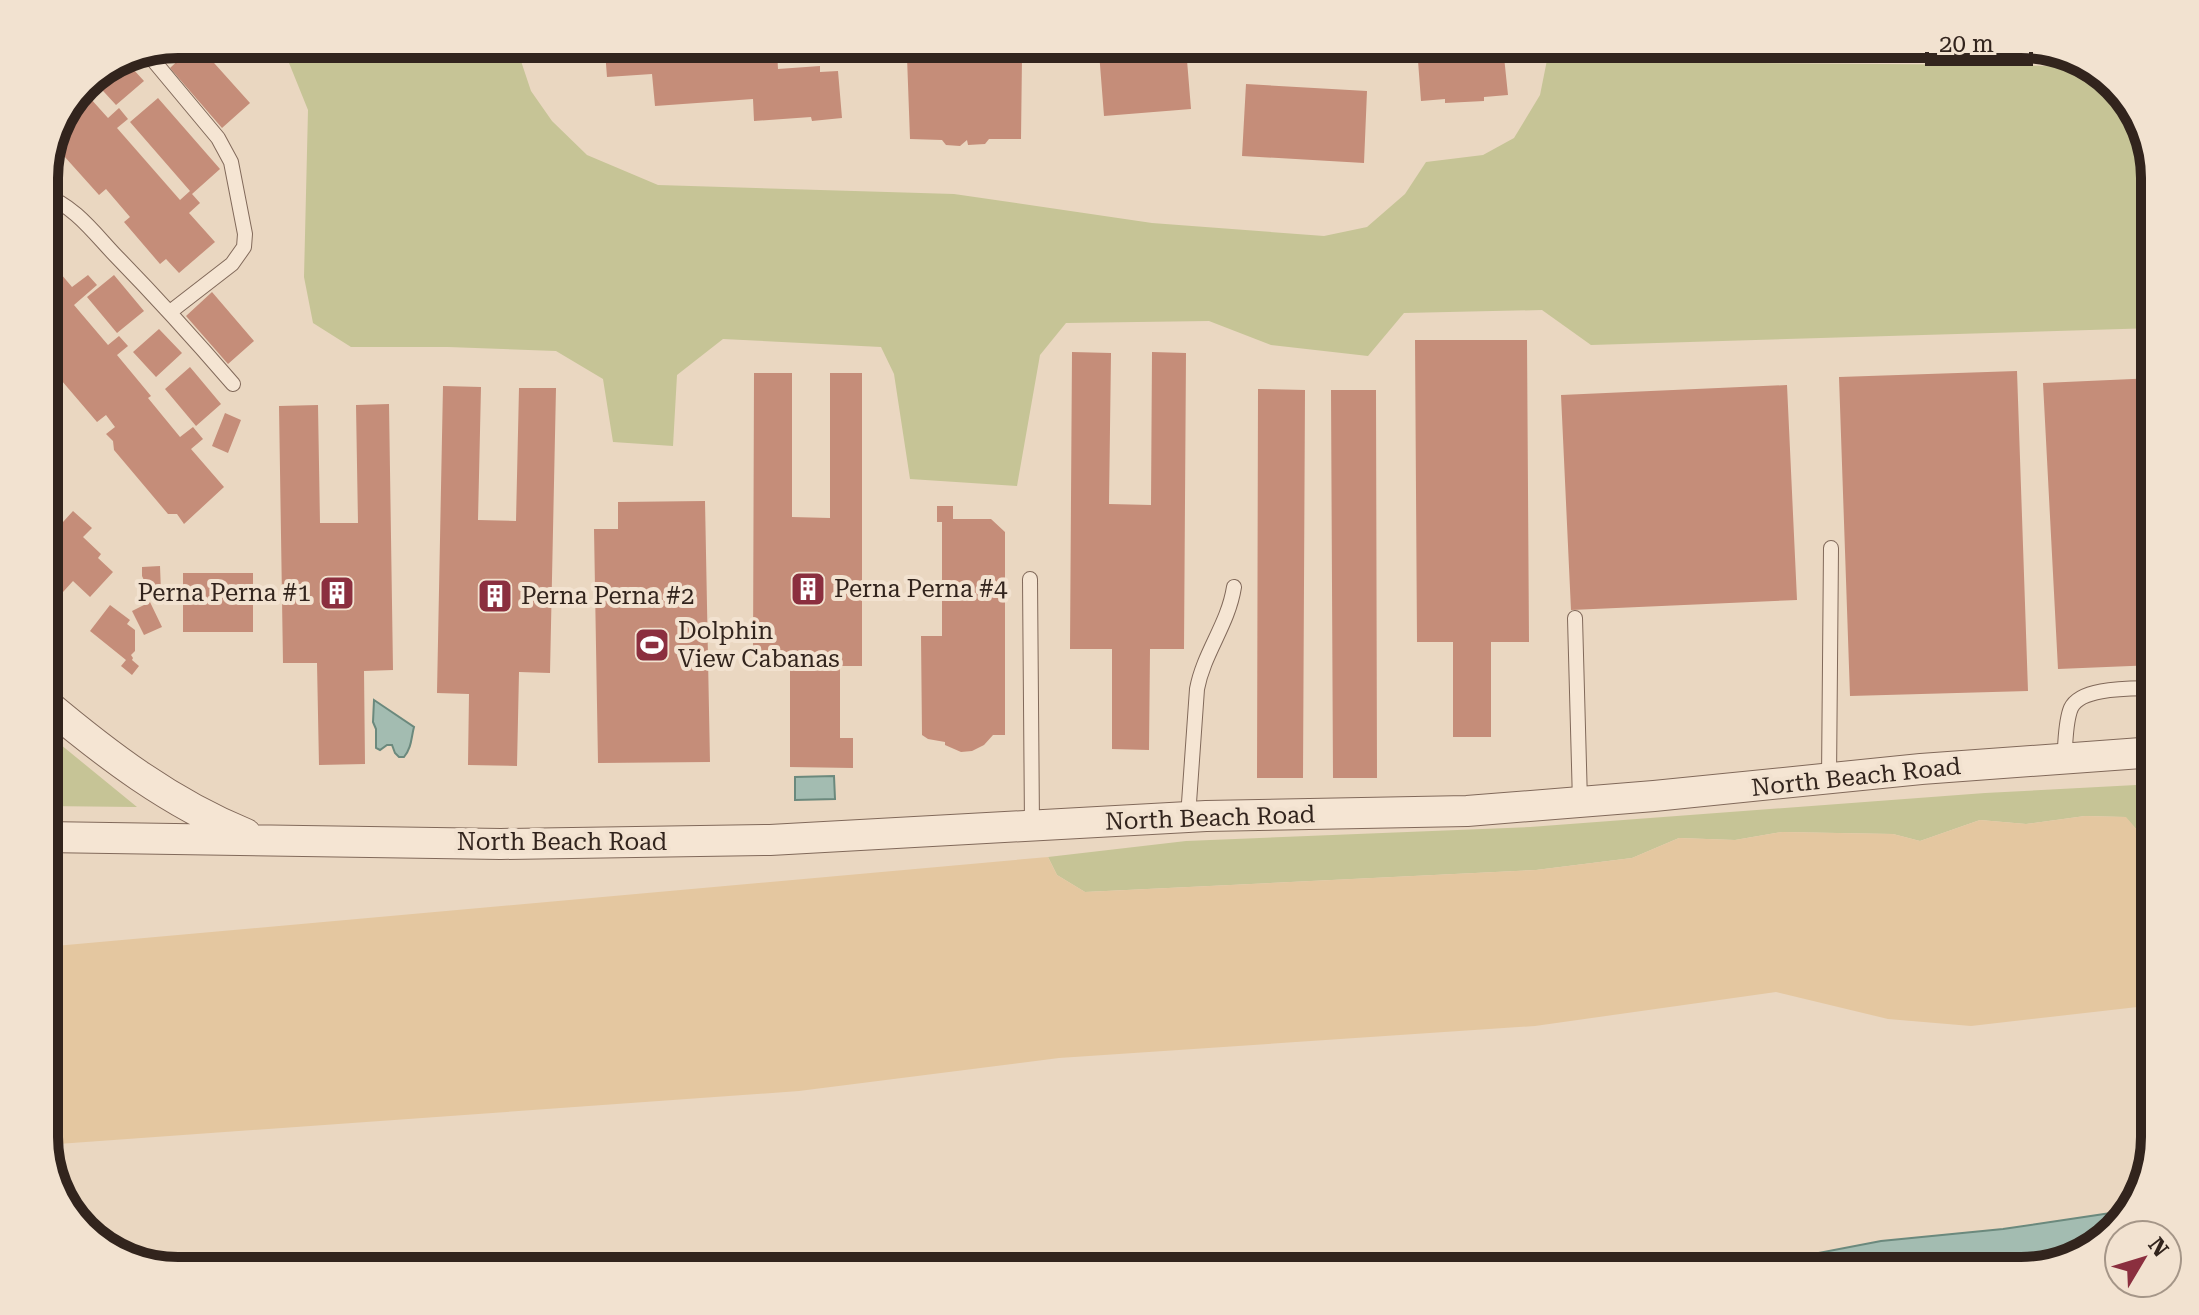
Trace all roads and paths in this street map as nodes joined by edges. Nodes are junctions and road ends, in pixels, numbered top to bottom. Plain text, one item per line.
1 (153, 60) edge
2 (58, 202) edge
3 (170, 312) junction
4 (233, 384) dead end
5 (1831, 548) dead end
6 (1030, 579) dead end
7 (1234, 587) dead end
8 (1575, 618) dead end
9 (2141, 689) edge
10 (58, 714) edge
11 (2141, 753) edge
12 (2064, 758) junction
13 (1829, 779) junction
14 (1580, 802) junction
15 (1188, 817) junction
16 (1032, 826) junction
17 (58, 837) edge
18 (262, 840) junction

1 - 3 lane
2 - 3 lane
3 - 4 lane
5 - 13 lane
6 - 16 lane
7 - 15 lane
8 - 14 lane
9 - 12 lane
10 - 18 street, North Beach Road
11 - 12 street, North Beach Road
12 - 13 street, North Beach Road
13 - 14 street, North Beach Road
14 - 15 street, North Beach Road
15 - 16 street, North Beach Road
16 - 18 street, North Beach Road
17 - 18 street, North Beach Road

